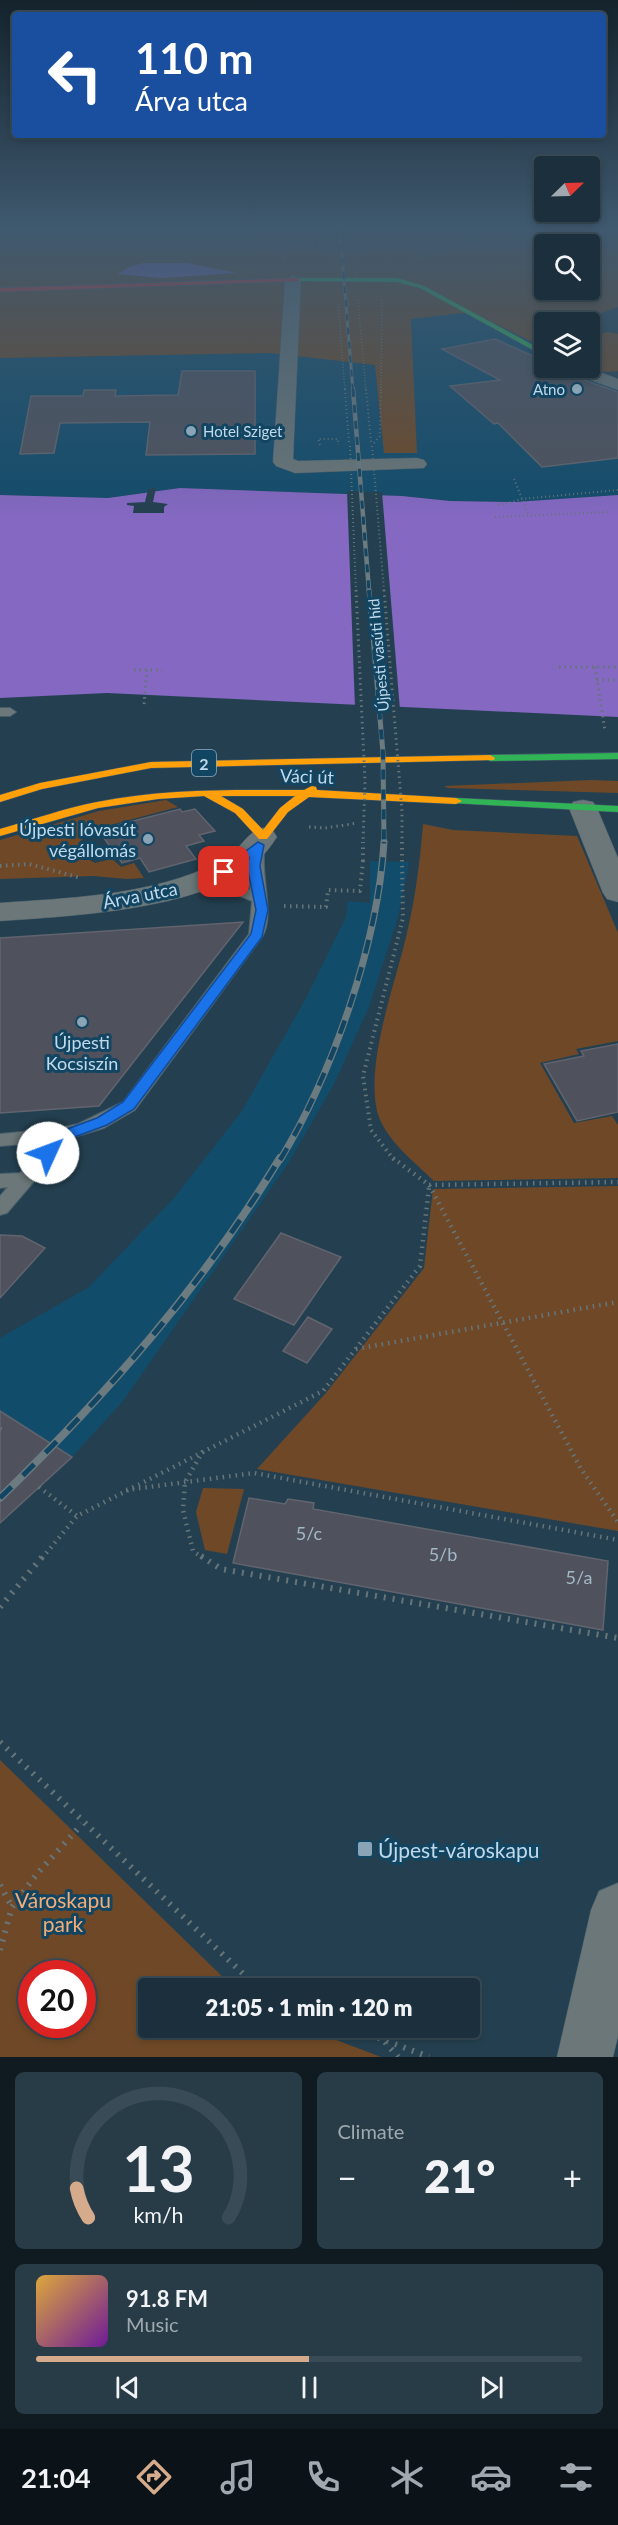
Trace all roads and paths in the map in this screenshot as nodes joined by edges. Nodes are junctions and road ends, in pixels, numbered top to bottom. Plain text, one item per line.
1 (290, 326) edge
2 (340, 326) edge
3 (361, 326) edge
4 (382, 326) edge
5 (490, 326) edge
6 (534, 349) edge
7 (600, 378) edge
8 (618, 385) edge
9 (372, 446) junction
10 (417, 464) dead end
11 (514, 479) dead end
12 (618, 490) edge
13 (522, 499) junction
14 (498, 505) dead end
15 (609, 512) dead end
16 (529, 516) junction
17 (495, 517) dead end
18 (559, 667) dead end
19 (595, 667) junction
20 (618, 667) edge
21 (134, 670) dead end
22 (147, 670) junction
23 (162, 670) dead end
24 (597, 680) junction
25 (618, 680) edge
26 (144, 704) dead end
27 (605, 731) dead end
28 (618, 756) edge
29 (412, 760) junction
30 (510, 772) dead end
31 (336, 780) dead end
32 (205, 793) junction
33 (305, 793) junction
34 (0, 799) edge
35 (583, 808) junction
36 (618, 809) edge
37 (0, 833) edge
38 (261, 841) junction
39 (174, 889) junction
40 (618, 893) edge
41 (260, 899) junction
42 (277, 905) dead end
43 (0, 912) edge
44 (64, 1135) junction
45 (0, 1140) edge
46 (27, 1179) junction
47 (0, 1181) edge
48 (618, 1182) edge
49 (429, 1185) junction
50 (0, 1208) edge
51 (618, 1302) edge
52 (504, 1324) junction
53 (355, 1349) junction
54 (204, 1449) junction
55 (185, 1482) junction
56 (39, 1487) dead end
57 (123, 1491) junction
58 (77, 1516) junction
59 (618, 1522) edge
60 (618, 1540) edge
61 (0, 1607) edge
62 (618, 1638) edge
63 (0, 1742) edge
64 (82, 1824) junction
65 (0, 1885) edge
66 (12, 1907) junction
67 (618, 1910) edge
68 (0, 1950) edge
69 (247, 1978) edge
70 (383, 2039) joint
71 (398, 2057) edge
72 (429, 2057) edge
73 (585, 2057) edge

1 - 10 street
2 - 42 path, bridge
3 - 9 path, Újpesti vasúti híd
4 - 9 path
5 - 6 main road
7 - 8 street
9 - 49 path, Újpesti vasúti híd, bridge
11 - 13 path
12 - 13 path
13 - 14 path
13 - 16 path
15 - 16 path
16 - 17 path
18 - 19 path
19 - 20 path
19 - 24 path
21 - 22 path
22 - 23 path
22 - 26 path
24 - 25 path
24 - 27 path
28 - 29 main road, Váci út / 2
29 - 30 main road
29 - 34 main road, Váci út / 2
31 - 33 main road
32 - 33 main road, Váci út / 2
32 - 37 main road, Váci út / 2
32 - 38 main road
33 - 35 main road, Váci út / 2
33 - 38 main road
35 - 36 main road, Váci út / 2
35 - 40 street
38 - 39 street, Árva utca
38 - 41 lane
39 - 41 lane
39 - 43 street, Árva utca
41 - 44 lane
44 - 45 lane
44 - 46 lane
46 - 47 lane
46 - 50 lane
48 - 49 path
49 - 52 path
49 - 53 path
51 - 52 path
52 - 53 path
52 - 59 path
53 - 54 path
54 - 55 path
54 - 57 path
55 - 57 path
55 - 60 path
55 - 62 path
56 - 58 path
57 - 58 path
58 - 61 path
63 - 64 path
64 - 66 path
64 - 69 path
65 - 66 path
66 - 68 path
67 - 73 street
70 - 71 path
70 - 72 path

